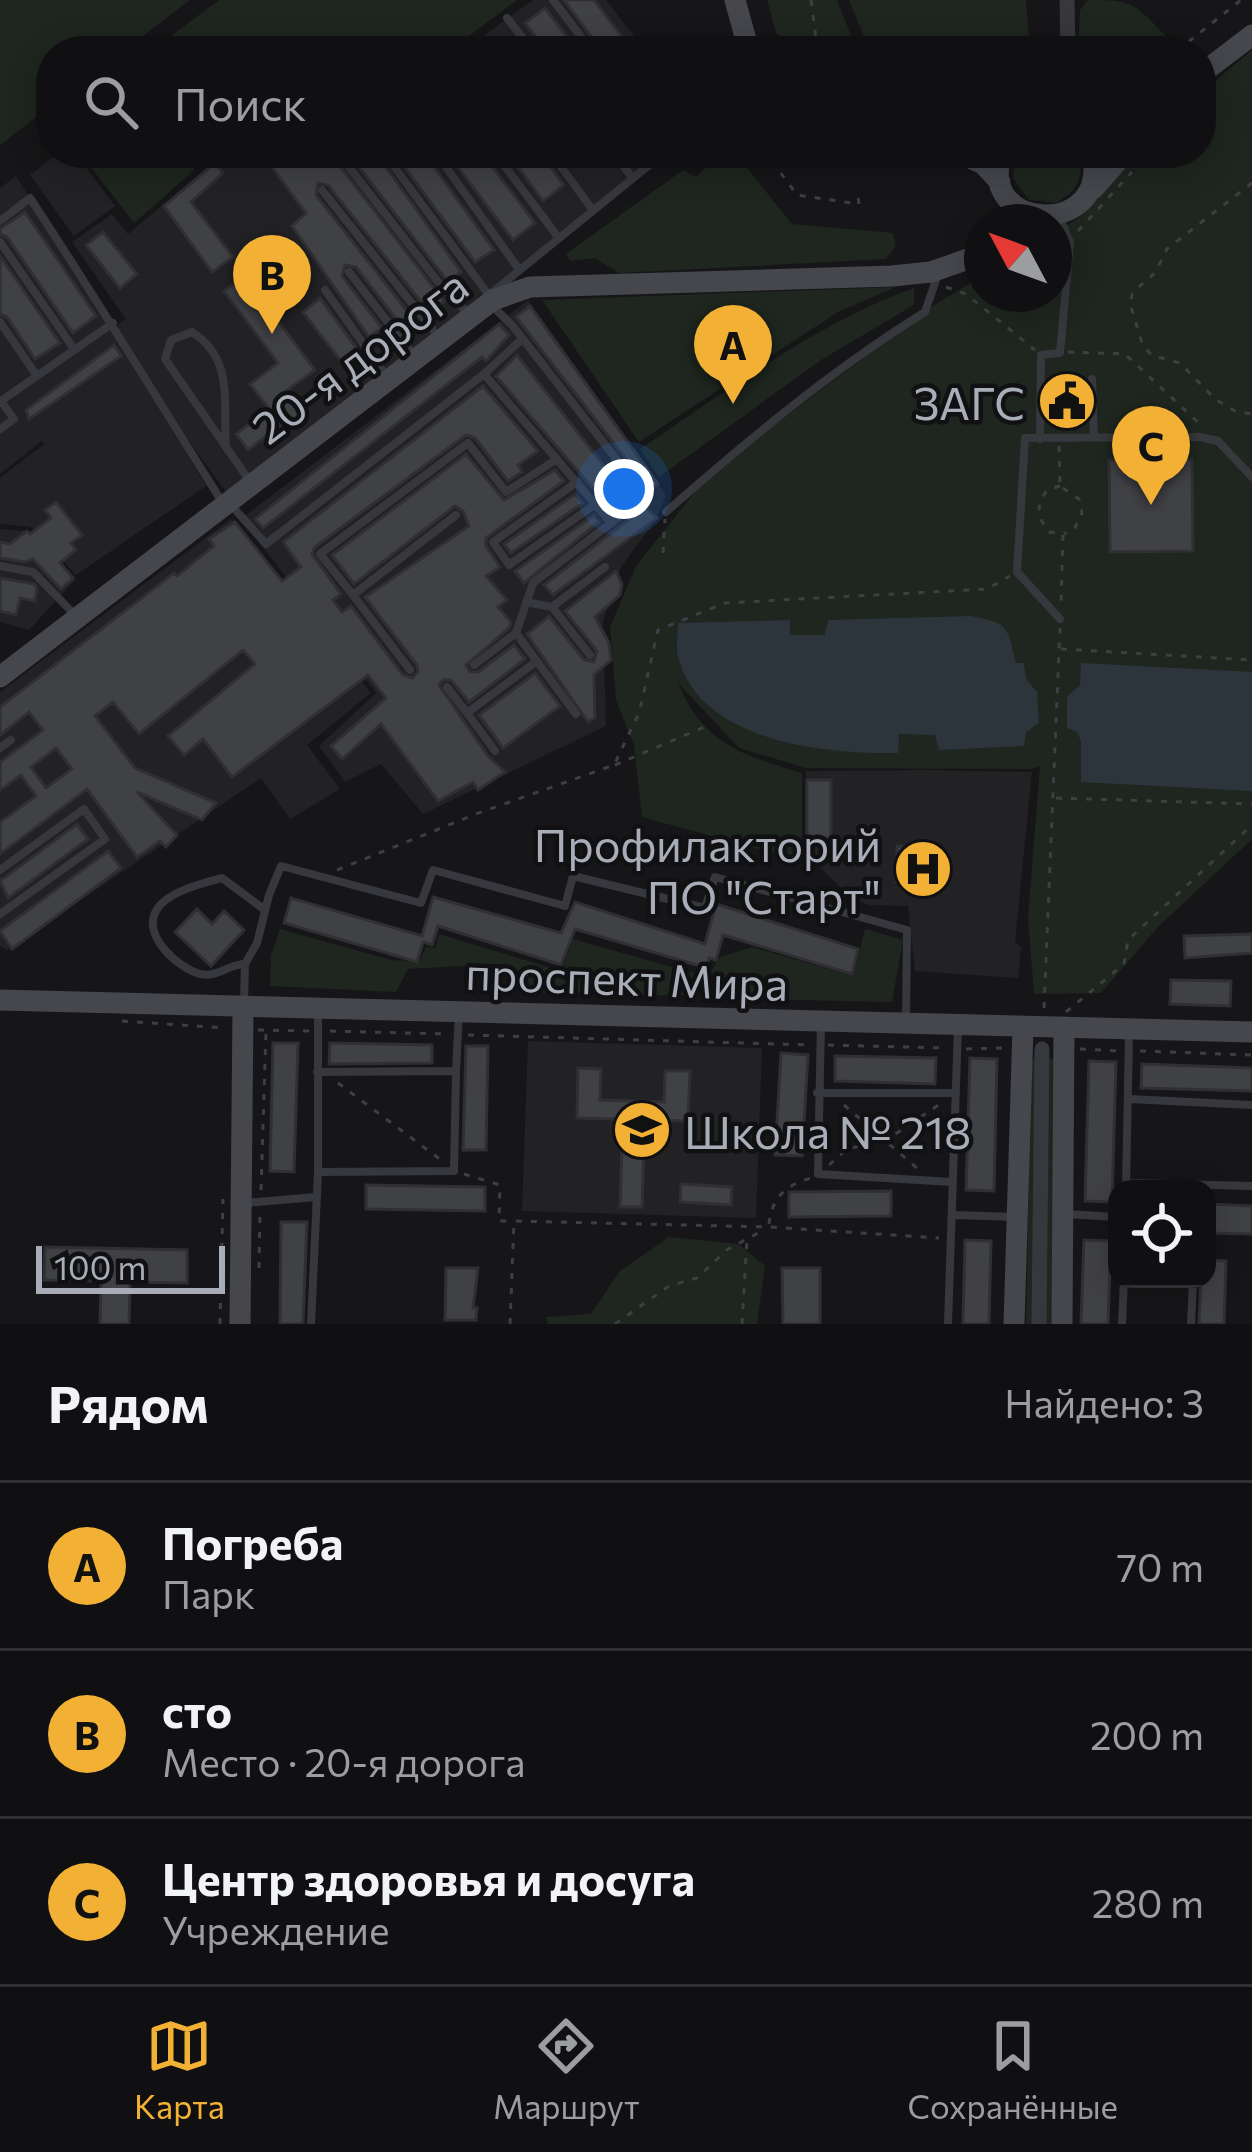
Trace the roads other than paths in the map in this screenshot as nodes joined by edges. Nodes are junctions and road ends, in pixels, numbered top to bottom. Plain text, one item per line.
1 (553, 0) edge
2 (734, 0) edge
3 (1066, 0) edge
4 (507, 18) dead end
5 (1252, 35) edge
6 (521, 36) edge
7 (581, 36) edge
8 (745, 36) edge
9 (1067, 36) edge
10 (1216, 63) edge
11 (350, 168) edge
12 (394, 168) edge
13 (447, 168) edge
14 (506, 168) edge
15 (562, 168) edge
16 (625, 168) edge
17 (644, 168) edge
18 (986, 168) edge
19 (1003, 168) edge
20 (1093, 168) edge
21 (1119, 168) edge
22 (632, 177) junction
23 (322, 190) dead end
24 (1004, 190) junction
25 (1088, 194) junction
26 (1006, 204) edge
27 (1016, 204) edge
28 (1072, 205) edge
29 (592, 209) junction
30 (0, 221) edge
31 (558, 237) junction
32 (0, 242) edge
33 (964, 262) edge
34 (518, 268) junction
35 (349, 272) dead end
36 (937, 276) junction
37 (325, 290) dead end
38 (486, 303) junction
39 (1064, 312) edge
40 (0, 322) edge
41 (113, 322) junction
42 (441, 340) junction
43 (521, 340) junction
44 (74, 349) junction
45 (417, 358) junction
46 (484, 374) junction
47 (37, 376) junction
48 (389, 379) junction
49 (1092, 379) dead end
50 (1, 400) edge
51 (0, 430) edge
52 (1094, 438) junction
53 (1040, 439) junction
54 (226, 447) junction
55 (557, 459) junction
56 (1252, 478) edge
57 (577, 482) junction
58 (251, 483) junction
59 (226, 503) junction
60 (594, 505) junction
61 (666, 512) road end
62 (456, 514) dead end
63 (611, 523) junction
64 (0, 566) edge
65 (605, 567) dead end
66 (353, 595) junction
67 (526, 602) junction
68 (552, 607) junction
69 (76, 616) junction
70 (1060, 620) road end
71 (516, 633) junction
72 (590, 655) dead end
73 (537, 661) junction
74 (473, 665) dead end
75 (410, 670) dead end
76 (0, 677) edge
77 (447, 686) dead end
78 (466, 713) junction
79 (576, 714) dead end
80 (11, 740) dead end
81 (0, 748) edge
82 (495, 751) dead end
83 (0, 870) edge
84 (266, 911) junction
85 (0, 914) edge
86 (245, 964) junction
87 (0, 998) edge
88 (459, 1010) junction
89 (247, 1018) junction
90 (318, 1020) junction
91 (821, 1022) junction
92 (906, 1023) junction
93 (958, 1024) junction
94 (1129, 1028) junction
95 (1046, 1029) junction
96 (1252, 1032) edge
97 (456, 1071) junction
98 (322, 1072) junction
99 (817, 1093) junction
100 (956, 1093) junction
101 (1129, 1099) junction
102 (1252, 1105) edge
103 (318, 1172) junction
104 (1126, 1180) edge
105 (952, 1182) junction
106 (1252, 1186) edge
107 (1216, 1187) edge
108 (316, 1197) junction
109 (252, 1202) junction
110 (1064, 1214) junction
111 (952, 1215) junction
112 (1108, 1216) edge
113 (1018, 1217) junction
114 (1124, 1288) edge
115 (1192, 1288) edge
116 (240, 1324) edge
117 (310, 1324) edge
118 (949, 1324) edge
119 (1014, 1324) edge
120 (1039, 1324) edge
121 (1063, 1324) edge
122 (1122, 1324) edge
123 (1191, 1324) edge

1 - 7 lane
2 - 8 main road
3 - 9 street
4 - 6 lane
5 - 10 main road
11 - 38 lane
12 - 38 lane
13 - 34 lane
14 - 31 lane
15 - 29 lane
16 - 22 lane
17 - 22 lane
18 - 24 main road
19 - 24 main road
20 - 25 main road
21 - 25 main road
22 - 29 lane
23 - 42 lane
24 - 26 main road
24 - 27 main road
25 - 28 main road
29 - 31 lane
30 - 41 lane
31 - 34 lane
32 - 44 lane
33 - 36 main road, 20-я дорога
34 - 38 lane
35 - 45 lane
36 - 38 main road, 20-я дорога
36 - 61 lane
37 - 48 lane
38 - 42 main road, 20-я дорога
38 - 43 lane
39 - 53 lane
40 - 47 lane
41 - 44 lane
41 - 59 lane
42 - 45 main road, 20-я дорога
43 - 46 lane
43 - 63 lane
44 - 47 lane
45 - 48 main road, 20-я дорога
46 - 55 lane
46 - 59 lane
47 - 50 lane
48 - 58 main road, 20-я дорога
49 - 52 lane
50 - 51 lane
52 - 53 lane
52 - 56 lane
53 - 70 lane
54 - 54 lane
54 - 58 lane
55 - 57 lane
55 - 66 lane
57 - 60 lane
57 - 60 lane
58 - 59 main road, 20-я дорога
59 - 69 main road, 20-я дорога
60 - 63 lane
62 - 66 lane
63 - 67 lane
64 - 69 lane
65 - 68 lane
66 - 75 lane
67 - 68 lane
67 - 71 lane
68 - 72 lane
69 - 76 main road, 20-я дорога
71 - 73 lane
71 - 74 lane
73 - 78 lane
73 - 79 lane
77 - 78 lane
78 - 82 lane
80 - 81 lane
83 - 85 lane
84 - 86 lane
84 - 86 lane
84 - 92 lane
86 - 89 lane
87 - 89 main road, проспект Мира
88 - 90 main road, проспект Мира
88 - 91 main road, проспект Мира
88 - 97 lane
89 - 90 main road, проспект Мира
89 - 109 main road
90 - 98 lane
91 - 92 main road, проспект Мира
91 - 99 lane
92 - 93 main road, проспект Мира
93 - 95 main road, проспект Мира
93 - 100 lane
94 - 95 main road, проспект Мира
94 - 96 main road, проспект Мира
94 - 101 lane
95 - 110 main road
95 - 113 main road
95 - 120 street
97 - 98 lane
97 - 103 lane
98 - 103 lane
99 - 100 lane
99 - 105 lane
100 - 105 lane
101 - 102 lane
101 - 104 lane
103 - 108 lane
105 - 111 lane
106 - 107 lane
108 - 109 lane
108 - 117 lane
109 - 116 main road
110 - 112 lane
110 - 121 main road
111 - 113 lane
111 - 118 lane
113 - 119 main road
114 - 122 lane
115 - 123 lane

